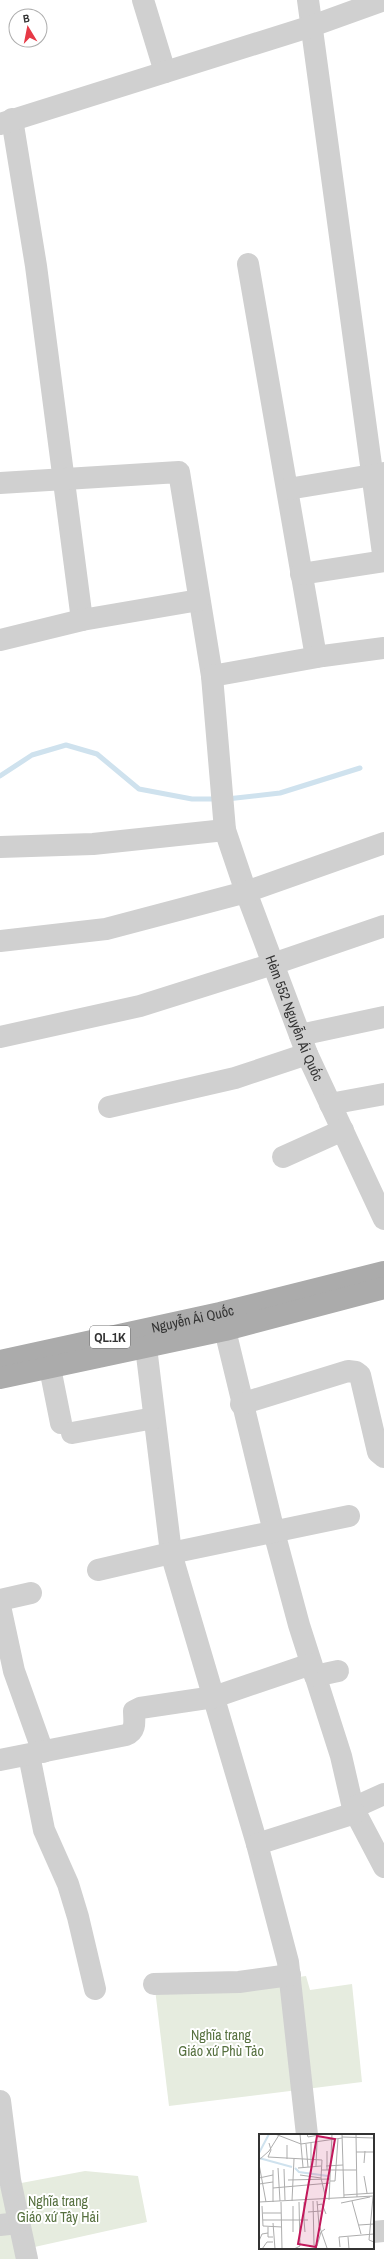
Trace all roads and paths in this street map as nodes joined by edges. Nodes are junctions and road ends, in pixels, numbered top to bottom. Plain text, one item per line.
1 (143, 0) edge
2 (308, 0) edge
3 (384, 0) edge
4 (312, 26) junction
5 (165, 72) junction
6 (6, 122) edge
7 (248, 264) dead end
8 (379, 474) edge
9 (62, 478) junction
10 (0, 483) edge
11 (288, 489) junction
12 (384, 561) edge
13 (301, 574) junction
14 (199, 600) junction
15 (82, 620) junction
16 (0, 640) edge
17 (384, 648) edge
18 (316, 657) junction
19 (212, 676) junction
20 (225, 820) junction
21 (384, 843) edge
22 (0, 847) edge
23 (246, 892) junction
24 (384, 926) edge
25 (0, 941) edge
26 (273, 964) junction
27 (384, 1017) edge
28 (0, 1037) edge
29 (304, 1045) junction
30 (384, 1094) edge
31 (330, 1104) junction
32 (109, 1107) dead end
33 (342, 1130) junction
34 (283, 1157) dead end
35 (384, 1219) edge
36 (384, 1272) edge
37 (384, 1288) edge
38 (222, 1322) junction
39 (146, 1347) junction
40 (0, 1361) edge
41 (50, 1368) junction
42 (0, 1378) edge
43 (241, 1404) junction
44 (154, 1418) junction
45 (384, 1457) edge
46 (349, 1516) dead end
47 (274, 1532) junction
48 (171, 1553) junction
49 (98, 1570) dead end
50 (31, 1593) dead end
51 (0, 1600) edge
52 (0, 1606) edge
53 (313, 1670) junction
54 (338, 1671) dead end
55 (214, 1697) junction
56 (36, 1753) junction
57 (0, 1760) edge
58 (384, 1794) edge
59 (354, 1810) junction
60 (257, 1844) junction
61 (384, 1867) edge
62 (290, 1975) junction
63 (154, 1984) dead end
64 (95, 1989) dead end
65 (0, 2101) edge
66 (307, 2134) edge
67 (5, 2181) edge
68 (9, 2224) edge
69 (384, 2230) edge
70 (374, 2232) edge
71 (27, 2259) edge

1 - 5 street
2 - 4 street
3 - 4 street
4 - 5 street
4 - 8 street
5 - 6 street
6 - 9 street
7 - 11 street
8 - 11 street
8 - 12 street
9 - 10 street
9 - 14 street, Hẻm 552 Nguyễn Ái Quốc
9 - 15 street
11 - 13 street
12 - 13 street
13 - 18 street
14 - 15 street
14 - 19 street, Hẻm 552 Nguyễn Ái Quốc
15 - 16 street
17 - 18 street
18 - 19 street
19 - 20 street, Hẻm 552 Nguyễn Ái Quốc
20 - 22 street
20 - 23 street, Hẻm 552 Nguyễn Ái Quốc
21 - 23 street
23 - 25 street
23 - 26 street, Hẻm 552 Nguyễn Ái Quốc
24 - 26 street
26 - 28 street
26 - 29 street, Hẻm 552 Nguyễn Ái Quốc
27 - 29 street
29 - 31 street, Hẻm 552 Nguyễn Ái Quốc
29 - 32 street
30 - 31 street
31 - 33 street, Hẻm 552 Nguyễn Ái Quốc
33 - 34 street
33 - 35 street, Hẻm 552 Nguyễn Ái Quốc
36 - 38 main road, Nguyễn Ái Quốc / QL.1K
37 - 38 main road, Nguyễn Ái Quốc / QL.1K
38 - 39 main road, Nguyễn Ái Quốc / QL.1K
38 - 40 main road, Nguyễn Ái Quốc / QL.1K
38 - 43 street
39 - 41 main road, Nguyễn Ái Quốc / QL.1K
39 - 44 street
41 - 42 main road, Nguyễn Ái Quốc / QL.1K
41 - 44 street
43 - 45 street
43 - 47 street
44 - 48 street
46 - 47 street
47 - 48 street
47 - 53 street
48 - 49 street
48 - 55 street
50 - 51 street
52 - 56 street
53 - 54 street
53 - 55 street
53 - 59 street
55 - 56 street
55 - 60 street
56 - 57 street
56 - 64 street
58 - 59 street
59 - 60 street
59 - 61 street
60 - 62 street
62 - 63 street
62 - 66 street
65 - 67 street
67 - 68 street
68 - 71 street
69 - 70 street

